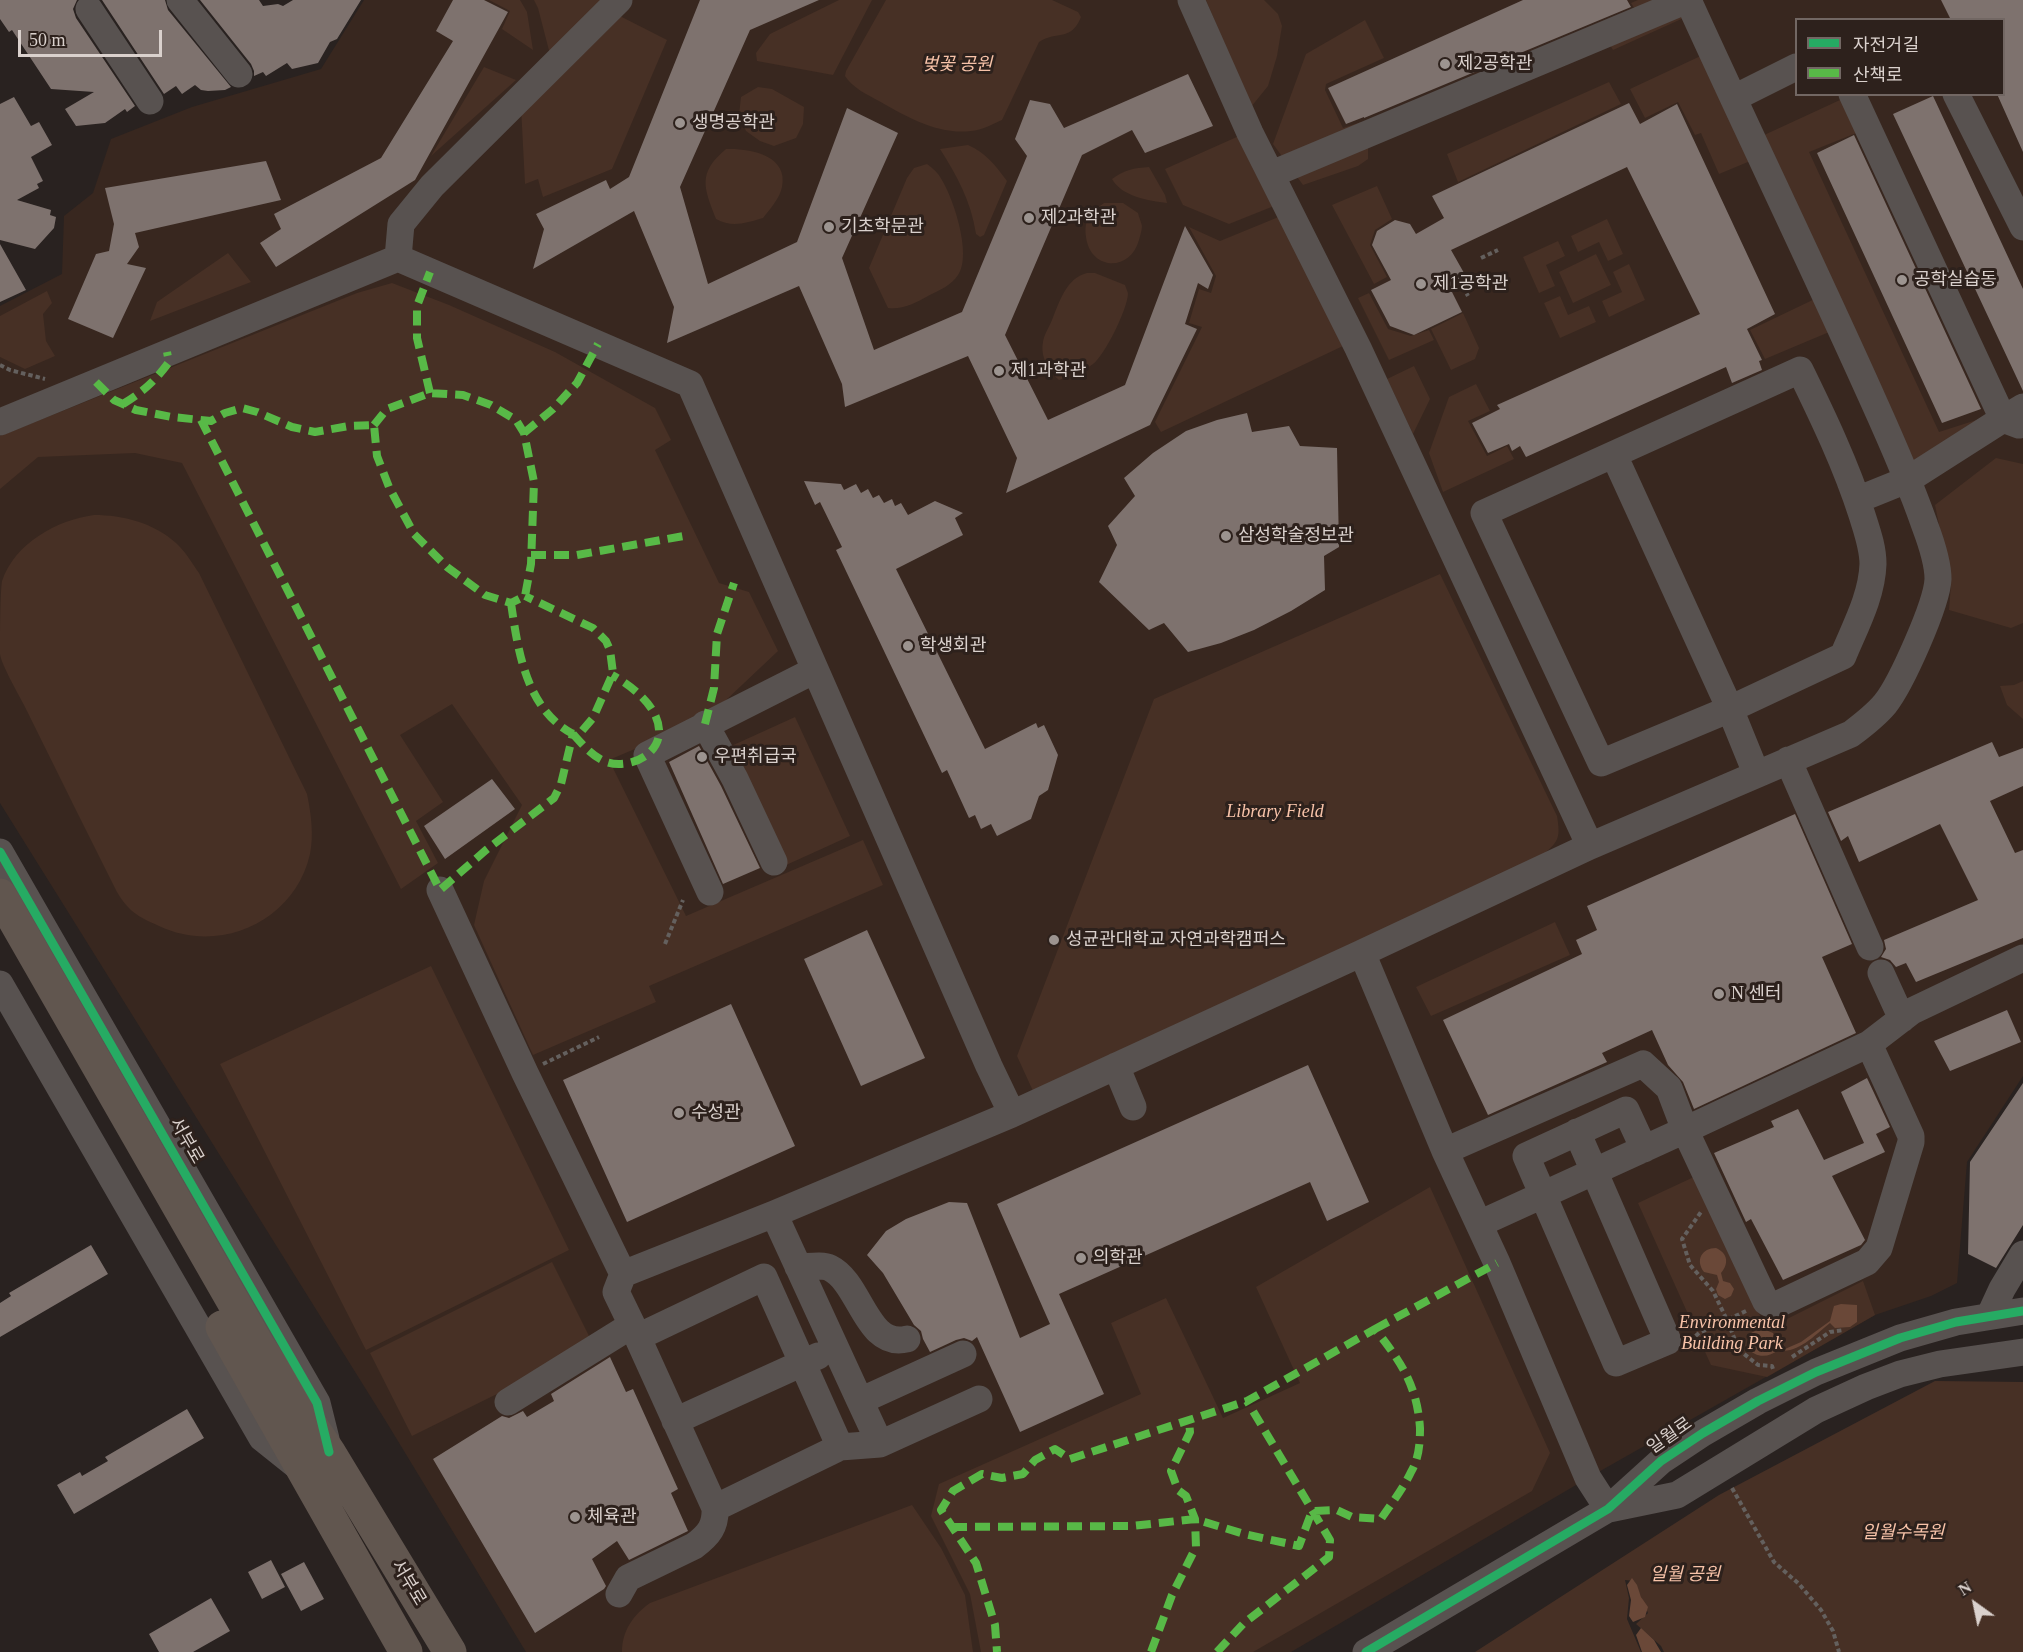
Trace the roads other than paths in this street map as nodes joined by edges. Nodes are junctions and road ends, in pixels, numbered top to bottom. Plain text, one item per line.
1 (180, 0) edge
2 (1191, 0) edge
3 (1688, 0) edge
4 (614, 2) edge
5 (89, 9) dead end
6 (1795, 69) edge
7 (239, 74) dead end
8 (1853, 96) edge
9 (1957, 96) edge
10 (1734, 98) junction
11 (150, 101) dead end
12 (1272, 174) junction
13 (2023, 227) edge
14 (398, 258) junction
15 (2016, 418) edge
16 (0, 422) edge
17 (1614, 455) junction
18 (1909, 479) junction
19 (1857, 500) junction
20 (1515, 578) junction
21 (1475, 598) junction
22 (815, 670) junction
23 (1730, 709) junction
24 (705, 724) junction
25 (1788, 760) junction
26 (1756, 774) junction
27 (1590, 846) junction
28 (0, 852) edge
29 (774, 862) dead end
30 (440, 890) dead end
31 (710, 892) dead end
32 (0, 895) edge
33 (0, 939) edge
34 (1870, 947) dead end
35 (1362, 953) junction
36 (2023, 958) edge
37 (1881, 973) dead end
38 (0, 984) edge
39 (1902, 1019) junction
40 (1869, 1044) junction
41 (1116, 1066) junction
42 (1133, 1107) dead end
43 (1012, 1114) junction
44 (1685, 1130) junction
45 (1577, 1131) junction
46 (1644, 1149) junction
47 (1445, 1151) junction
48 (1594, 1171) junction
49 (1543, 1195) junction
50 (774, 1214) junction
51 (1479, 1224) junction
52 (2023, 1254) edge
53 (798, 1267) junction
54 (623, 1274) junction
55 (2013, 1288) edge
56 (2023, 1311) edge
57 (1990, 1315) junction
58 (635, 1331) junction
59 (907, 1339) dead end
60 (836, 1350) junction
61 (249, 1351) junction
62 (2023, 1352) edge
63 (963, 1354) dead end
64 (803, 1362) junction
65 (979, 1399) dead end
66 (860, 1401) junction
67 (508, 1402) dead end
68 (675, 1420) junction
69 (879, 1444) junction
70 (840, 1447) junction
71 (329, 1452) junction
72 (301, 1469) junction
73 (715, 1508) junction
74 (1608, 1509) junction
75 (619, 1594) dead end
76 (406, 1652) edge
77 (450, 1652) edge
78 (1366, 1652) edge

1 - 7 street
2 - 12 street
3 - 10 street
3 - 12 street
4 - 14 street
5 - 11 street
6 - 10 street
8 - 15 street
9 - 13 street
10 - 18 street
12 - 21 street
14 - 16 street
14 - 22 street
15 - 18 street
17 - 19 street
17 - 20 street
17 - 23 street
18 - 19 street
18 - 25 street
19 - 23 street
20 - 21 street
20 - 23 street
21 - 27 street
22 - 24 street
22 - 43 street
23 - 26 street
24 - 29 street
24 - 31 street
25 - 26 street
25 - 34 street
26 - 27 street
27 - 35 street
28 - 71 street, 서부로
30 - 54 street
32 - 61 main road, 서부로
33 - 61 main road, 서부로
35 - 41 street
35 - 47 street
36 - 39 street
37 - 39 street
38 - 72 street, 서부로
39 - 40 street
40 - 44 street
40 - 44 street
41 - 42 street
41 - 43 street
43 - 50 street
44 - 46 street
44 - 47 street
45 - 46 street
45 - 48 street
45 - 49 street
46 - 48 street
47 - 51 street
48 - 49 street
48 - 49 street
49 - 51 street
50 - 53 street
50 - 54 street
51 - 74 street
52 - 55 street
53 - 59 street
53 - 60 street
54 - 58 street
55 - 57 street
56 - 57 street, 일월로
57 - 74 street, 일월로
58 - 64 street
58 - 67 street
58 - 68 street
60 - 64 street
60 - 66 street
61 - 71 main road, 서부로
61 - 72 main road, 서부로
62 - 74 street, 일월로
63 - 66 street
64 - 68 street
64 - 70 street
65 - 69 street
66 - 69 street
68 - 73 street
69 - 70 street
70 - 73 street
71 - 77 main road, 서부로
72 - 76 main road, 서부로
73 - 75 street
74 - 78 street, 일월로

